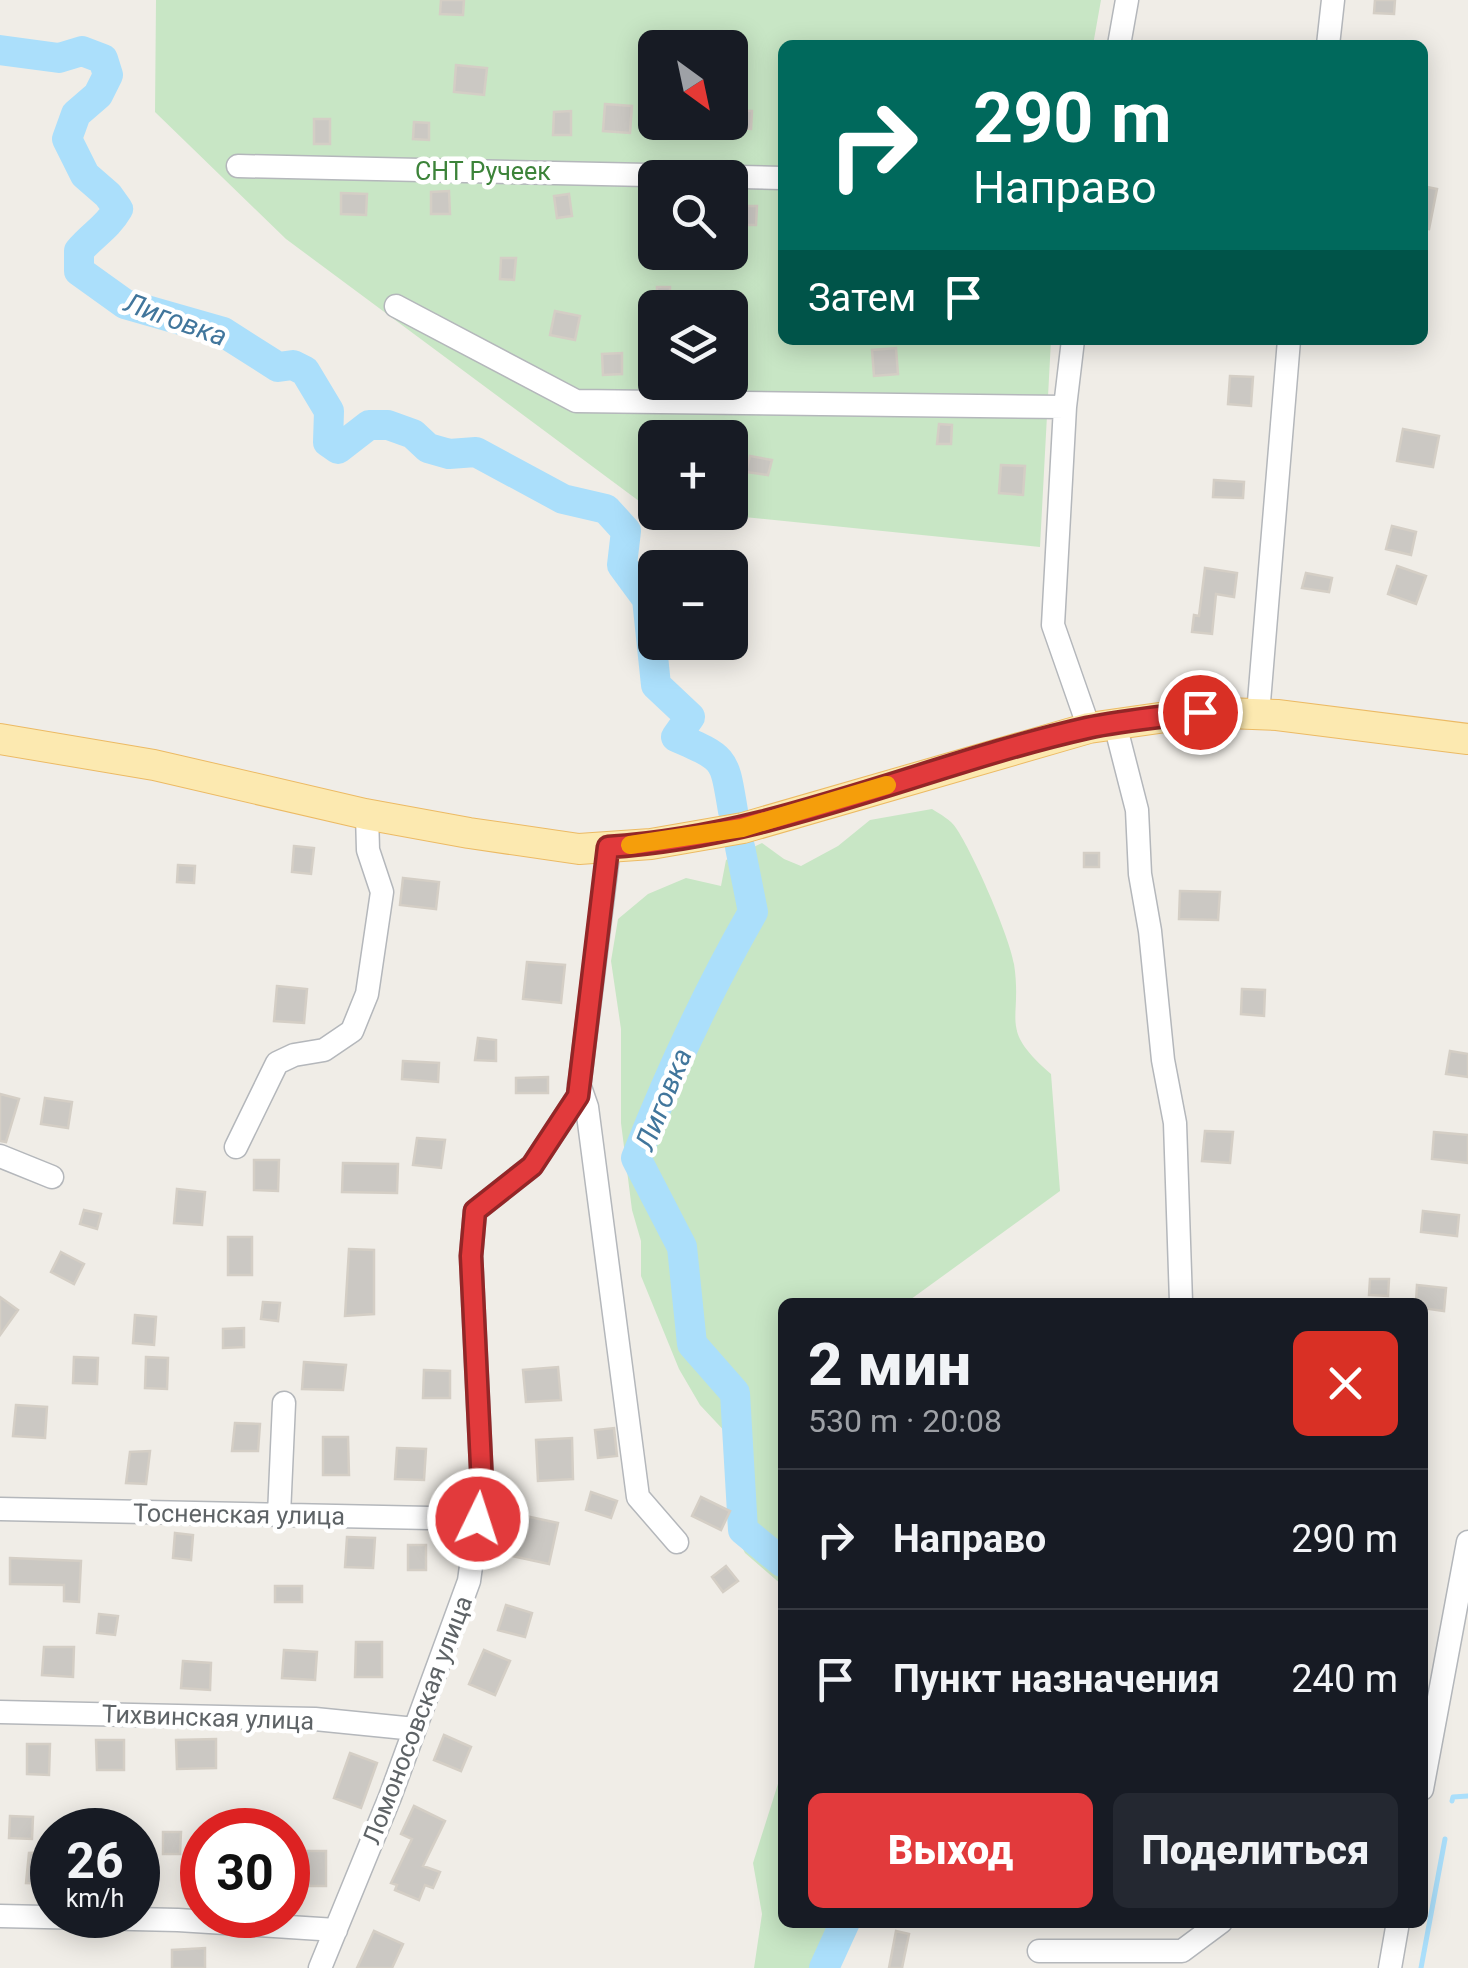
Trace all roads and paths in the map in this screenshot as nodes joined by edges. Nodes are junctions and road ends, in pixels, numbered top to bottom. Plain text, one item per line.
1 (1128, 0) edge
2 (1333, 0) edge
3 (1120, 40) edge
4 (1329, 40) edge
5 (238, 166) dead end
6 (778, 178) edge
7 (396, 306) dead end
8 (1072, 345) edge
9 (1290, 345) edge
10 (1065, 407) junction
11 (1258, 714) junction
12 (1102, 726) junction
13 (1468, 738) edge
14 (0, 740) edge
15 (367, 814) junction
16 (608, 847) junction
17 (579, 1084) junction
18 (236, 1147) dead end
19 (0, 1156) edge
20 (52, 1177) dead end
21 (1181, 1298) edge
22 (284, 1403) dead end
23 (0, 1508) edge
24 (279, 1515) junction
25 (478, 1519) junction
26 (676, 1542) dead end
27 (1468, 1542) edge
28 (0, 1712) edge
29 (415, 1729) junction
30 (1428, 1760) edge
31 (0, 1916) edge
32 (1214, 1928) edge
33 (1397, 1928) edge
34 (336, 1930) junction
35 (1039, 1951) dead end
36 (320, 1968) edge
37 (1390, 1968) edge

1 - 3 street
2 - 4 street
5 - 6 street
7 - 10 street
8 - 10 street
9 - 11 street
10 - 12 street
11 - 12 main road
11 - 13 main road
12 - 16 main road
12 - 21 street
14 - 15 main road
15 - 16 main road
15 - 18 street
16 - 17 street, Ломоносовская улица
17 - 25 street, Ломоносовская улица
17 - 26 street
19 - 20 street
22 - 24 street
23 - 24 street, Тосненская улица
24 - 25 street, Тосненская улица
25 - 29 street, Ломоносовская улица
27 - 30 street
28 - 29 street, Тихвинская улица
29 - 34 street, Ломоносовская улица
31 - 34 street
32 - 35 street
33 - 37 street
34 - 36 street, Ломоносовская улица

